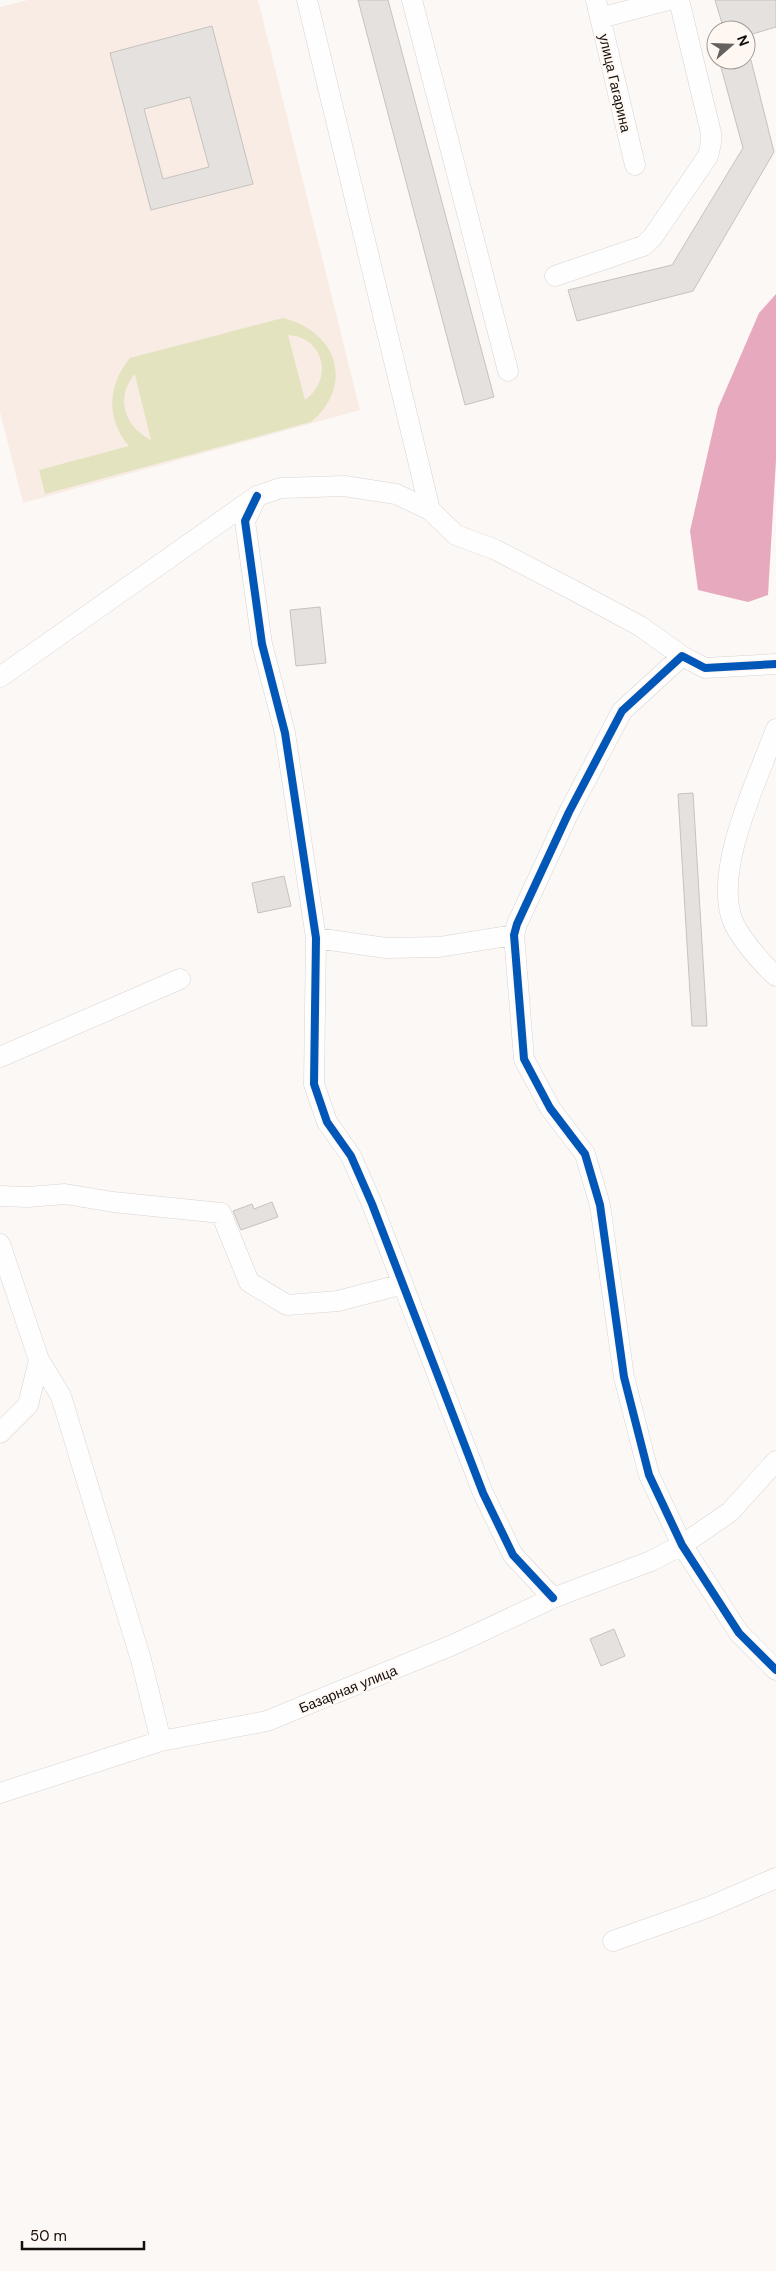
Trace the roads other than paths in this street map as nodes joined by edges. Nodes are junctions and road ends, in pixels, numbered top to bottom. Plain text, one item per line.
1 (307, 0) edge
2 (412, 0) edge
3 (668, 0) edge
4 (680, 0) edge
5 (598, 9) edge
6 (635, 165) dead end
7 (555, 276) dead end
8 (508, 371) dead end
9 (257, 496) junction
10 (430, 510) junction
11 (682, 656) junction
12 (776, 664) edge
13 (0, 677) edge
14 (776, 729) edge
15 (514, 935) junction
16 (316, 938) junction
17 (776, 976) edge
18 (180, 979) dead end
19 (0, 1057) edge
20 (0, 1196) edge
21 (0, 1244) edge
22 (403, 1284) junction
23 (39, 1360) junction
24 (0, 1434) edge
25 (776, 1461) edge
26 (682, 1545) junction
27 (554, 1598) junction
28 (776, 1670) edge
29 (161, 1742) junction
30 (0, 1793) edge
31 (776, 1878) edge
32 (613, 1941) dead end

1 - 10 street
2 - 8 street
3 - 5 street
4 - 7 street
5 - 6 street, улица Гагарина
9 - 10 street
9 - 13 street
9 - 16 street
10 - 11 street
11 - 12 street
11 - 15 street
14 - 17 street
15 - 16 street
15 - 26 street
16 - 22 street
18 - 19 street
20 - 22 street
21 - 23 street
22 - 27 street
23 - 24 street
23 - 29 street
25 - 26 street, Базарная улица
26 - 27 street, Базарная улица
26 - 28 street
27 - 29 street, Базарная улица
29 - 30 street, Базарная улица
31 - 32 street

